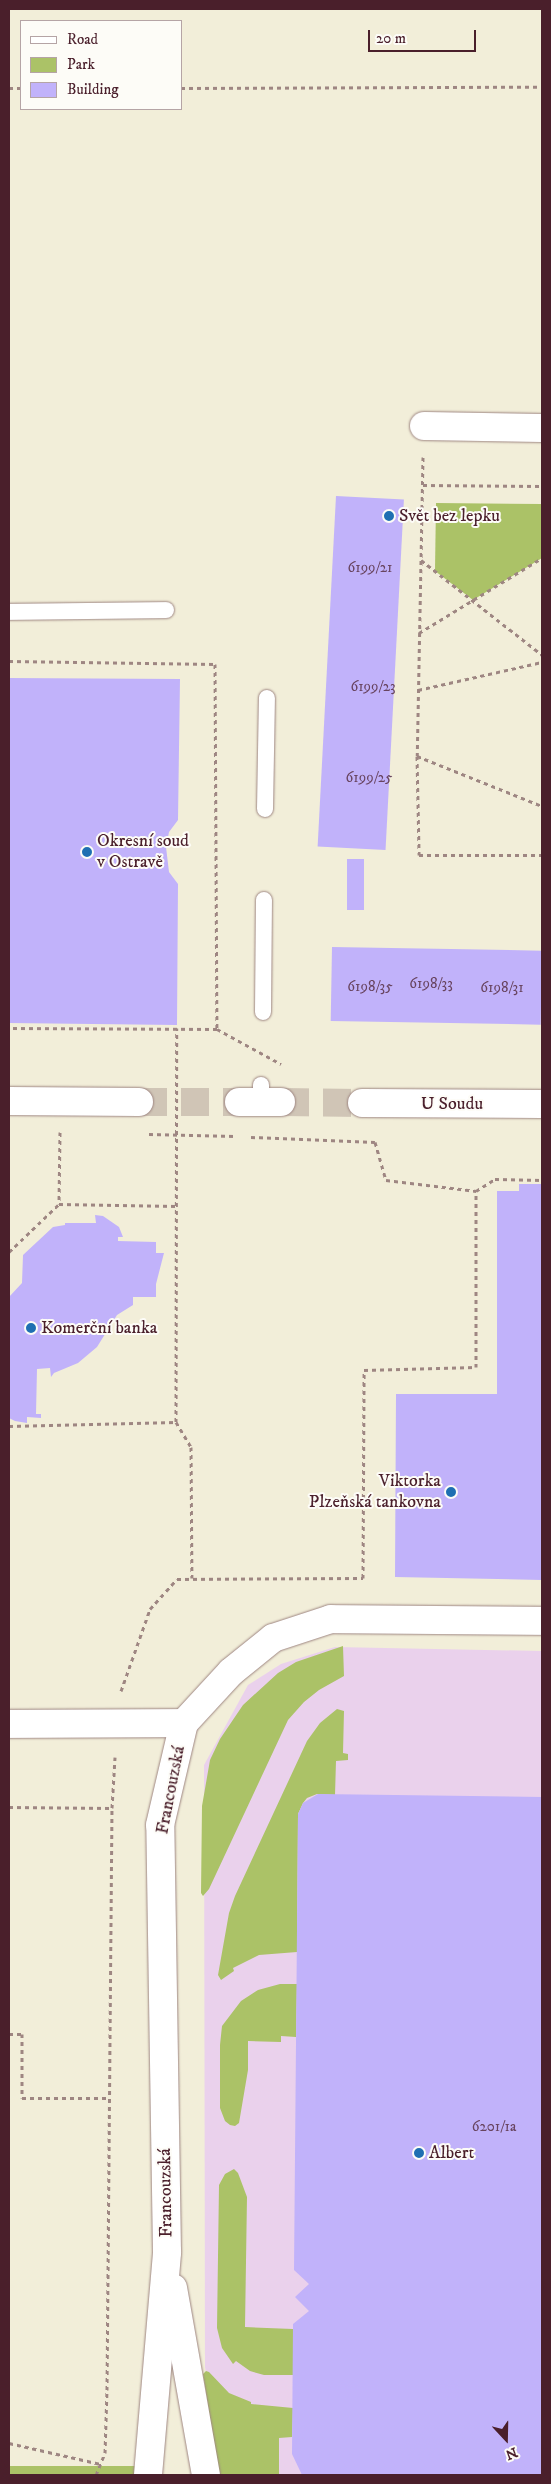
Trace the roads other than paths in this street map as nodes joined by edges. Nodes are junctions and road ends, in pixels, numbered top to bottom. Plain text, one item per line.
1 (424, 426) road end
2 (542, 428) edge
3 (166, 610) dead end
4 (9, 612) edge
5 (267, 698) dead end
6 (265, 809) dead end
7 (264, 900) dead end
8 (263, 1012) dead end
9 (9, 1101) edge
10 (139, 1102) tunnel mouth
11 (362, 1103) tunnel mouth
12 (542, 1104) edge
13 (542, 1621) edge
14 (184, 1723) junction
15 (9, 1724) edge
16 (167, 2252) junction
17 (148, 2475) edge
18 (206, 2475) edge

1 - 2 street
3 - 4 lane
5 - 6 lane
7 - 8 lane
9 - 10 street
11 - 12 street, U Soudu
13 - 14 street, Francouzská
14 - 15 street
14 - 16 street, Francouzská
16 - 17 street, Francouzská
16 - 18 street, Francouzská

